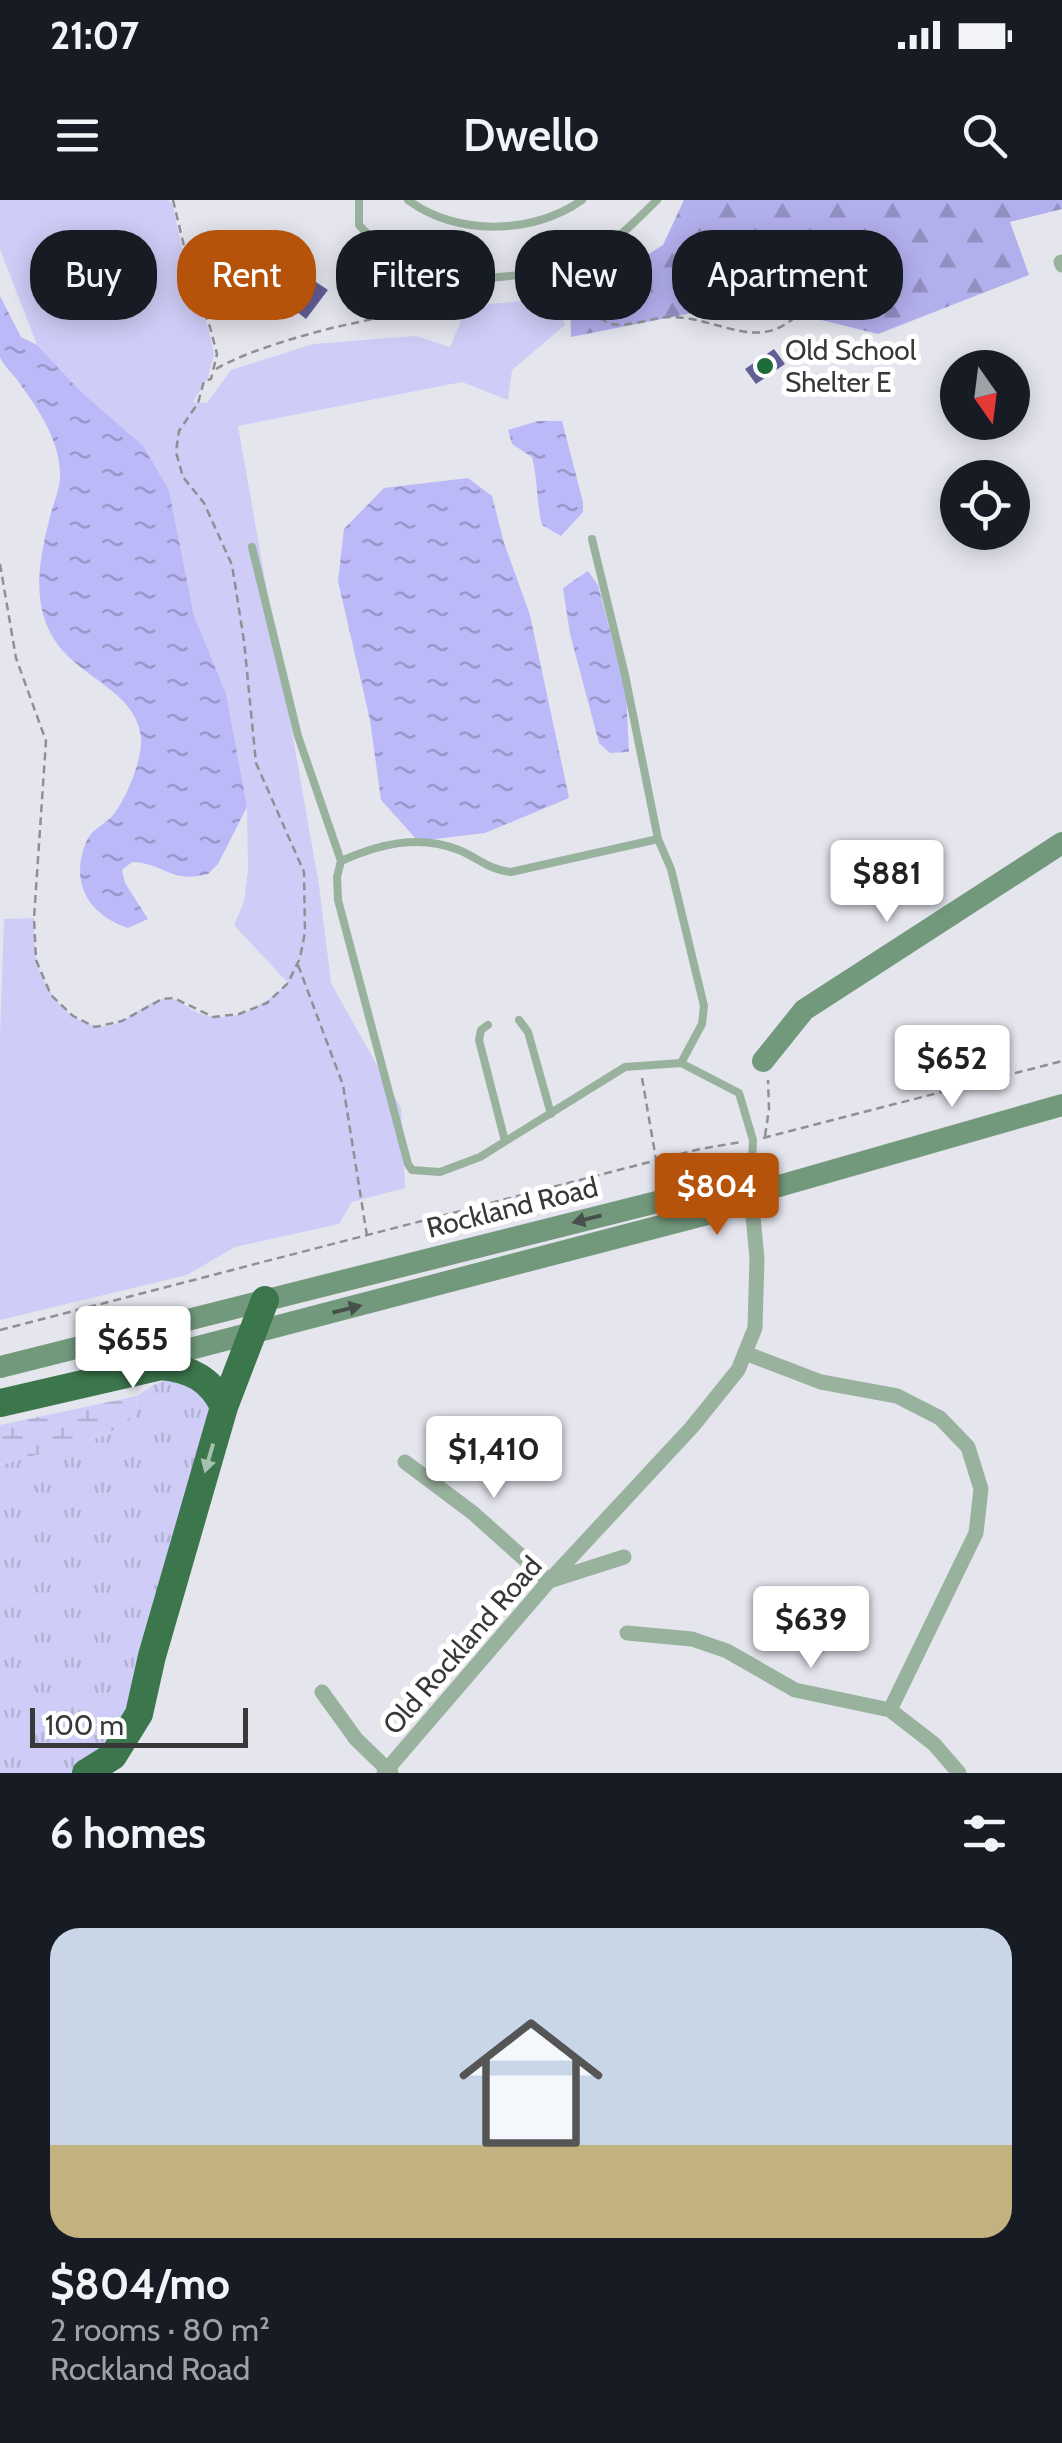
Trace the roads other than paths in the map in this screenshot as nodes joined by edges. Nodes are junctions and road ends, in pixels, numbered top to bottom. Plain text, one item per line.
1 (359, 200) edge
2 (408, 200) edge
3 (582, 200) edge
4 (657, 200) edge
5 (592, 539) dead end
6 (252, 547) dead end
7 (658, 839) junction
8 (1062, 843) edge
9 (341, 861) junction
10 (519, 1020) dead end
11 (488, 1025) dead end
12 (763, 1061) road end
13 (681, 1063) junction
14 (1062, 1105) edge
15 (551, 1114) junction
16 (505, 1141) junction
17 (751, 1194) junction
18 (265, 1300) junction
19 (253, 1332) junction
20 (746, 1353) junction
21 (0, 1367) edge
22 (0, 1401) edge
23 (224, 1407) junction
24 (405, 1462) dead end
25 (624, 1557) dead end
26 (549, 1581) junction
27 (626, 1633) dead end
28 (322, 1692) dead end
29 (890, 1710) junction
30 (387, 1772) edge
31 (86, 1773) edge
32 (959, 1773) edge

1 - 4 lane
2 - 3 lane
5 - 7 lane
6 - 9 lane
7 - 9 lane
7 - 13 lane
8 - 12 main road
9 - 16 lane
10 - 15 lane
11 - 16 lane
13 - 15 lane
13 - 17 lane
14 - 17 main road
15 - 16 lane
17 -> 18 main road, Rockland Road
19 -> 17 main road, Rockland Road
17 - 20 street, Old Rockland Road
18 - 19 highway
18 - 21 main road, Rockland Road
19 - 22 main road, Rockland Road
19 - 23 highway
20 - 26 street, Old Rockland Road
20 - 29 street
22 - 23 highway
23 -> 31 highway
24 - 26 street
25 - 26 street
26 - 30 street, Old Rockland Road
27 - 29 street
28 - 30 street
29 - 32 street

